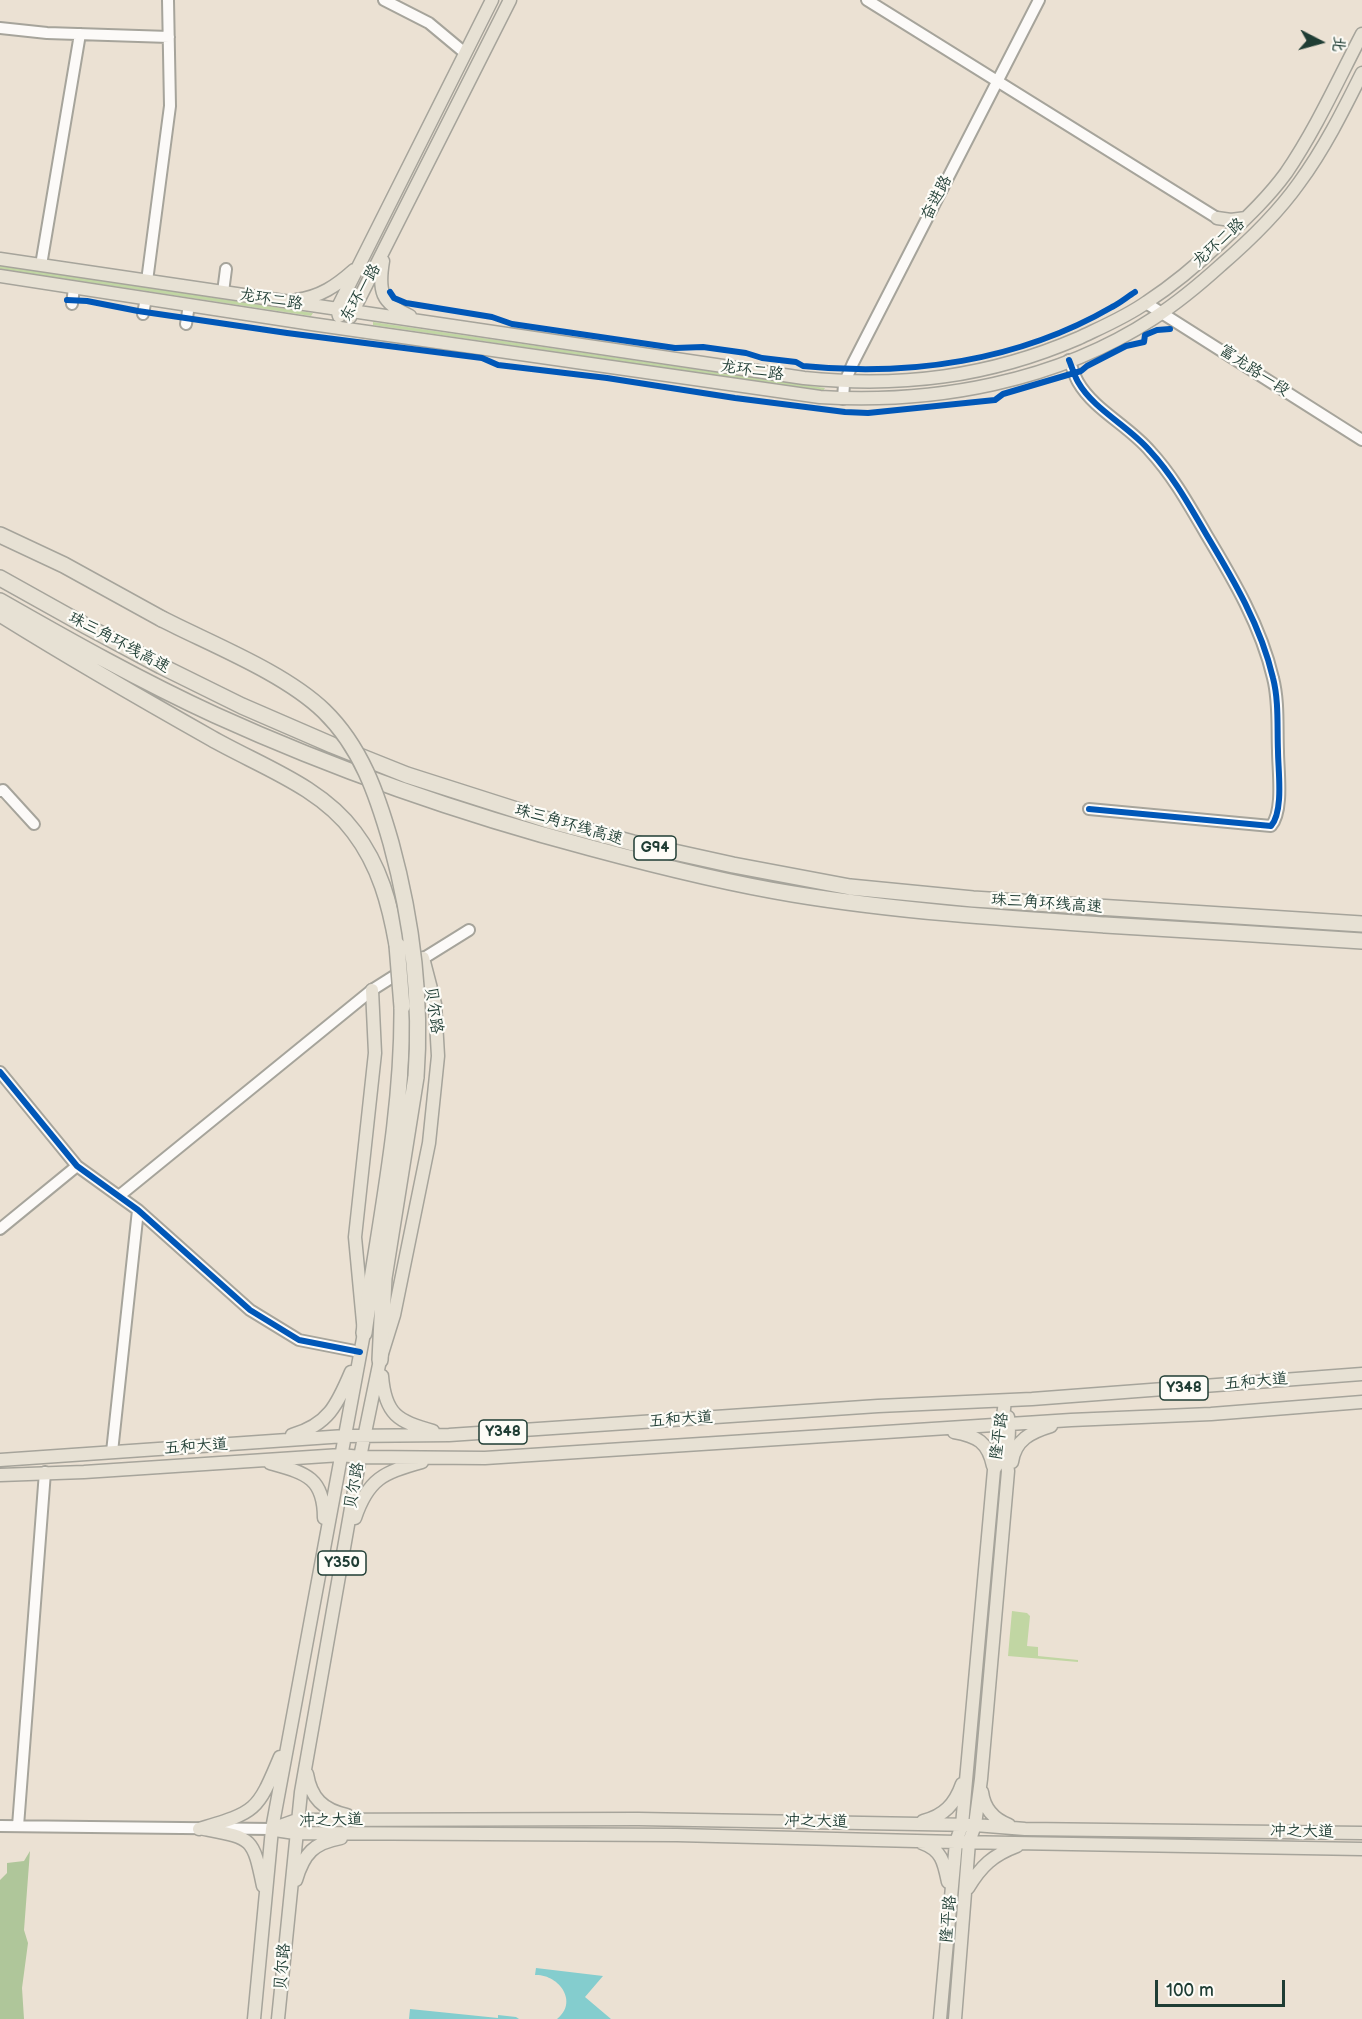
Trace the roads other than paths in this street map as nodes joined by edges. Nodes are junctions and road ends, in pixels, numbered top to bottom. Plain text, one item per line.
1 (168, 0) edge
2 (384, 0) edge
3 (492, 0) edge
4 (510, 0) edge
5 (867, 0) edge
6 (1038, 0) edge
7 (0, 28) edge
8 (80, 34) junction
9 (1362, 34) edge
10 (169, 38) junction
11 (465, 52) junction
12 (1362, 73) edge
13 (998, 80) junction
14 (1217, 218) junction
15 (1246, 218) junction
16 (1223, 240) junction
17 (388, 244) junction
18 (0, 259) edge
19 (362, 260) junction
20 (41, 265) junction
21 (226, 269) dead end
22 (0, 276) edge
23 (147, 281) junction
24 (74, 288) junction
25 (222, 292) junction
26 (146, 298) junction
27 (283, 301) junction
28 (1146, 303) junction
29 (72, 304) dead end
30 (189, 304) junction
31 (337, 309) junction
32 (353, 312) junction
33 (1162, 313) junction
34 (143, 314) dead end
35 (428, 323) junction
36 (186, 324) dead end
37 (343, 328) junction
38 (1069, 360) junction
39 (845, 381) junction
40 (843, 399) junction
41 (1362, 440) edge
42 (0, 534) edge
43 (0, 578) edge
44 (0, 601) edge
45 (0, 614) edge
46 (0, 792) edge
47 (1089, 809) dead end
48 (34, 824) dead end
49 (1362, 924) edge
50 (469, 930) dead end
51 (1362, 941) edge
52 (423, 958) junction
53 (372, 990) junction
54 (0, 1072) edge
55 (77, 1166) junction
56 (119, 1196) junction
57 (138, 1210) junction
58 (0, 1229) edge
59 (364, 1333) junction
60 (360, 1352) junction
61 (380, 1360) junction
62 (1362, 1374) edge
63 (1005, 1401) junction
64 (1362, 1402) edge
65 (1071, 1420) junction
66 (1005, 1425) junction
67 (940, 1429) junction
68 (448, 1435) junction
69 (345, 1436) junction
70 (366, 1437) junction
71 (270, 1442) junction
72 (112, 1452) junction
73 (341, 1455) junction
74 (360, 1457) junction
75 (439, 1458) junction
76 (0, 1460) edge
77 (260, 1460) junction
78 (994, 1470) junction
79 (1008, 1471) junction
80 (45, 1472) junction
81 (0, 1475) edge
82 (325, 1541) junction
83 (344, 1550) junction
84 (288, 1737) junction
85 (968, 1766) junction
86 (305, 1767) junction
87 (981, 1779) junction
88 (297, 1820) junction
89 (372, 1820) junction
90 (901, 1824) junction
91 (962, 1825) junction
92 (975, 1825) junction
93 (0, 1826) edge
94 (18, 1826) junction
95 (199, 1828) junction
96 (1025, 1828) junction
97 (272, 1830) junction
98 (296, 1833) junction
99 (1362, 1833) edge
100 (368, 1834) junction
101 (902, 1841) junction
102 (956, 1842) junction
103 (969, 1842) junction
104 (1023, 1844) junction
105 (1362, 1849) edge
106 (965, 1893) junction
107 (951, 1898) junction
108 (265, 1899) junction
109 (289, 1904) junction
110 (254, 2019) edge
111 (278, 2019) edge
112 (940, 2019) edge
113 (955, 2019) edge

1 - 10 street
2 - 11 street
3 - 11 main road, 东环一路
4 - 17 main road, 东环一路
5 - 13 street
6 - 13 street, 奋进路
7 - 8 street
8 - 10 street
8 - 20 street
9 - 15 main road, 龙环二路
10 - 23 street
11 - 19 main road, 东环一路
12 - 33 main road, 龙环二路
13 - 14 street
13 - 39 street, 奋进路
14 - 15 main road
14 - 16 main road
15 - 16 main road, 龙环二路
16 - 28 main road, 龙环二路
17 - 32 main road, 东环一路
17 - 35 main road
18 - 20 main road, 龙环二路
19 - 27 main road
19 - 31 main road, 东环一路
20 - 23 main road, 龙环二路
21 - 25 street
22 - 24 main road, 龙环二路
23 - 25 main road, 龙环二路
24 - 26 main road, 龙环二路
24 - 29 street
25 - 27 main road, 龙环二路
26 - 30 main road, 龙环二路
26 - 34 street
27 - 31 main road, 龙环二路
28 - 33 street, 富龙路一段
28 - 39 main road, 龙环二路
30 - 36 street
30 - 37 main road, 龙环二路
31 - 32 main road, 龙环二路
31 - 37 main road, 东环一路
32 - 35 main road, 龙环二路
32 - 37 main road, 东环一路
33 - 38 main road, 龙环二路
33 - 41 street, 富龙路一段
35 - 39 main road, 龙环二路
37 - 40 main road, 龙环二路
38 - 40 main road, 龙环二路
38 - 47 street
39 - 40 street, 奋进路
42 - 61 highway, bridge
43 - 49 highway, 珠三角环线高速 / G94
44 - 51 highway, 珠三角环线高速 / G94
45 - 59 highway, bridge
46 - 48 street
50 - 52 street
52 - 53 street
52 - 61 main road, 贝尔路 / Y350
53 - 56 street
53 - 59 main road, 贝尔路 / Y350
54 - 55 street
55 - 56 street
55 - 58 street
56 - 57 street
57 - 60 street
57 - 72 street
59 - 60 main road, 贝尔路 / Y350
60 - 69 main road, 贝尔路 / Y350
60 - 71 main road
61 - 68 main road
61 - 70 main road, 贝尔路 / Y350
62 - 63 main road, 五和大道 / Y348
63 - 66 main road, 隆平路
63 - 68 main road, 五和大道 / Y348
64 - 65 main road, 五和大道 / Y348
65 - 66 main road, 五和大道 / Y348
65 - 79 main road
66 - 67 main road, 五和大道 / Y348
66 - 78 main road, 隆平路
66 - 79 main road, 隆平路
67 - 75 main road, 五和大道 / Y348
67 - 78 main road
68 - 70 main road, 五和大道 / Y348
69 - 70 main road, 五和大道 / Y348
69 - 71 main road, 五和大道 / Y348
69 - 73 main road, 贝尔路 / Y350
70 - 74 main road, 贝尔路 / Y350
71 - 72 main road, 五和大道 / Y348
72 - 76 main road, 五和大道 / Y348
73 - 74 main road, 五和大道 / Y348
73 - 77 main road, 五和大道 / Y348
73 - 82 main road, 贝尔路 / Y350
74 - 75 main road, 五和大道 / Y348
74 - 83 main road, 贝尔路 / Y350
75 - 83 main road
77 - 80 main road, 五和大道 / Y348
77 - 82 main road
78 - 85 main road, 隆平路
79 - 87 main road, 隆平路
80 - 81 main road, 五和大道 / Y348
80 - 94 street
82 - 84 main road, 贝尔路 / Y350
83 - 86 main road, 贝尔路 / Y350
84 - 95 main road
84 - 97 main road, 贝尔路 / Y350
85 - 90 main road
85 - 91 main road, 隆平路
86 - 88 main road, 贝尔路 / Y350
86 - 89 main road
87 - 92 main road, 隆平路
87 - 96 main road
88 - 89 main road, 冲之大道
88 - 97 main road, 冲之大道
88 - 98 main road, 贝尔路 / Y350
89 - 90 main road, 冲之大道
90 - 91 main road, 冲之大道
91 - 92 main road, 冲之大道
91 - 102 main road, 隆平路
92 - 96 main road, 冲之大道
92 - 103 main road, 隆平路
93 - 94 street, 冲之大道
94 - 95 street, 冲之大道
95 - 97 street, 冲之大道
95 - 108 main road
96 - 99 main road, 冲之大道
97 - 98 main road, 冲之大道
97 - 108 main road, 贝尔路 / Y350
98 - 100 main road, 冲之大道
98 - 109 main road, 贝尔路 / Y350
100 - 101 main road, 冲之大道
100 - 109 main road
101 - 102 main road, 冲之大道
101 - 107 main road
102 - 103 main road, 冲之大道
102 - 107 main road, 隆平路
103 - 104 main road, 冲之大道
103 - 106 main road, 隆平路
104 - 105 main road, 冲之大道
104 - 106 main road
106 - 113 main road, 隆平路
107 - 112 main road, 隆平路
108 - 110 main road, 贝尔路 / Y350
109 - 111 main road, 贝尔路 / Y350

